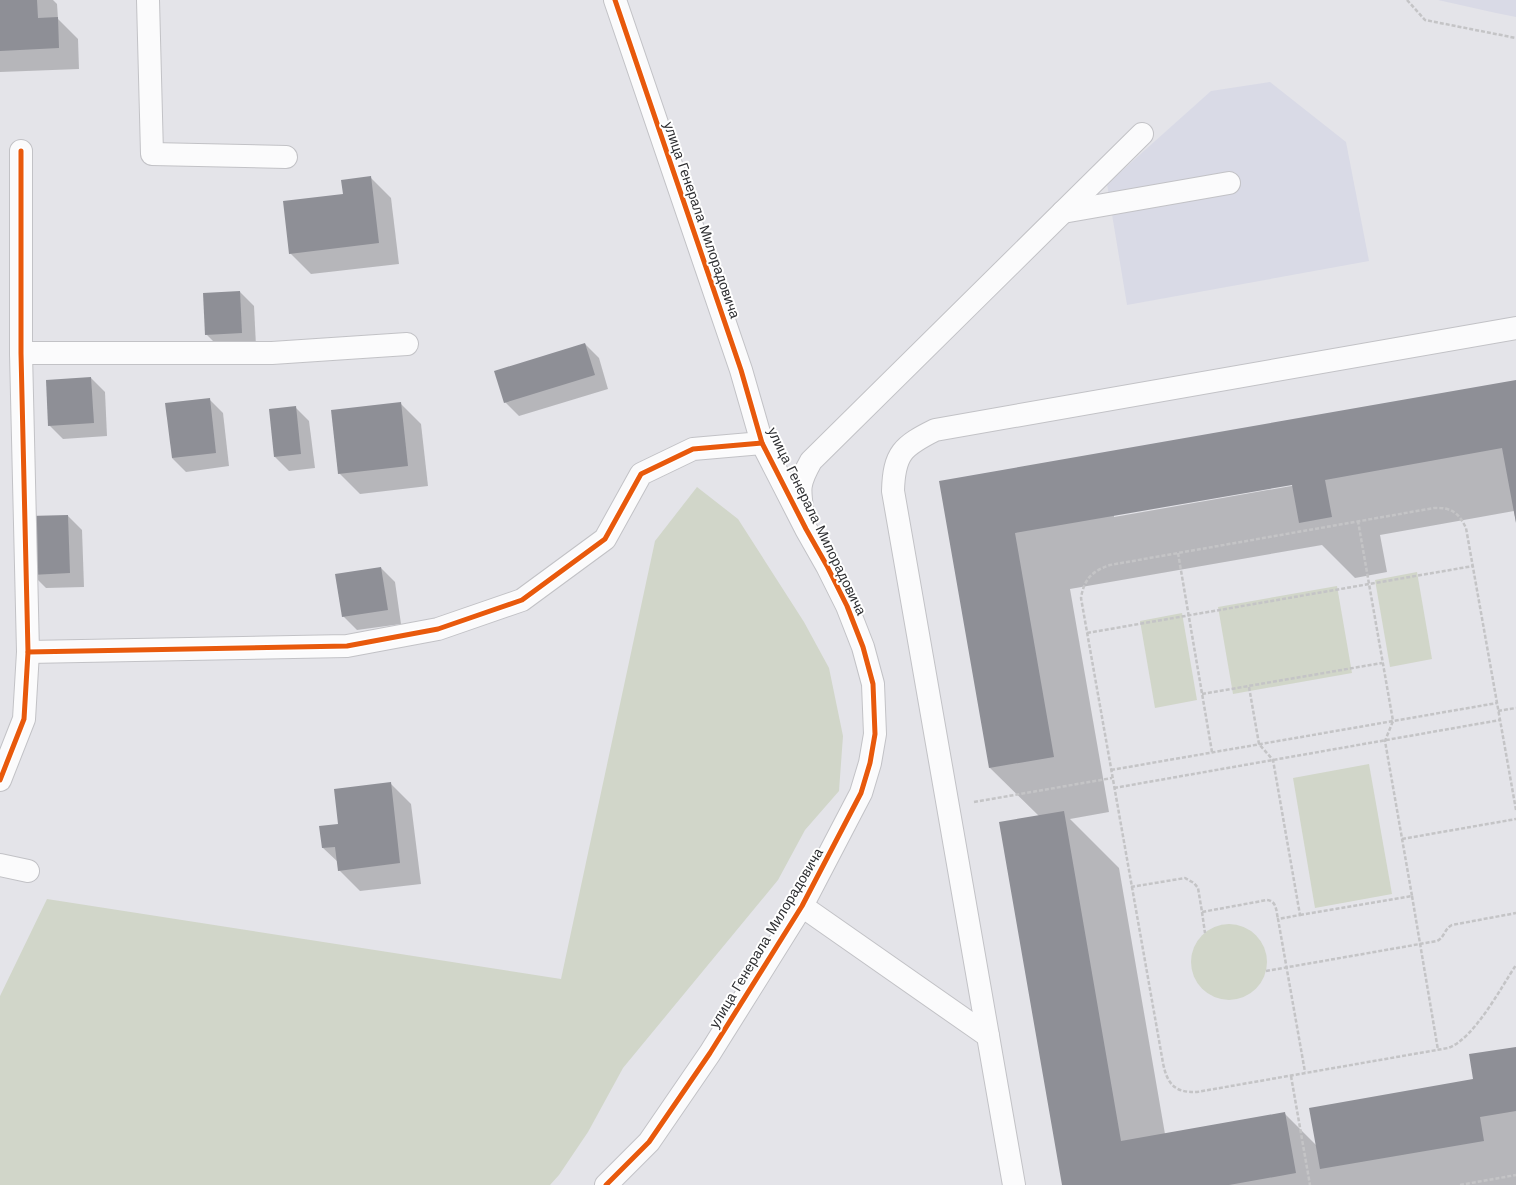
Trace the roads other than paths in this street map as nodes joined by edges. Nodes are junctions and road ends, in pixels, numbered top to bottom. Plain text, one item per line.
1 (148, 0) edge
2 (615, 0) edge
3 (1142, 134) dead end
4 (21, 151) dead end
5 (286, 157) dead end
6 (1229, 183) dead end
7 (1063, 212) junction
8 (1516, 328) edge
9 (407, 344) dead end
10 (21, 354) junction
11 (762, 443) junction
12 (806, 529) junction
13 (28, 652) junction
14 (0, 780) edge
15 (0, 865) edge
16 (28, 871) dead end
17 (802, 906) junction
18 (988, 1036) junction
19 (606, 1185) edge
20 (1014, 1185) edge

1 - 5 street
2 - 11 street, улица Генерала Милорадовича
3 - 7 street
4 - 10 street
6 - 7 street
7 - 12 street
8 - 18 street
9 - 10 street
10 - 13 street
11 - 12 street, улица Генерала Милорадовича
11 - 13 street
12 - 17 street, улица Генерала Милорадовича
13 - 14 street
15 - 16 street
17 - 18 street
17 - 19 street, улица Генерала Милорадовича
18 - 20 street

